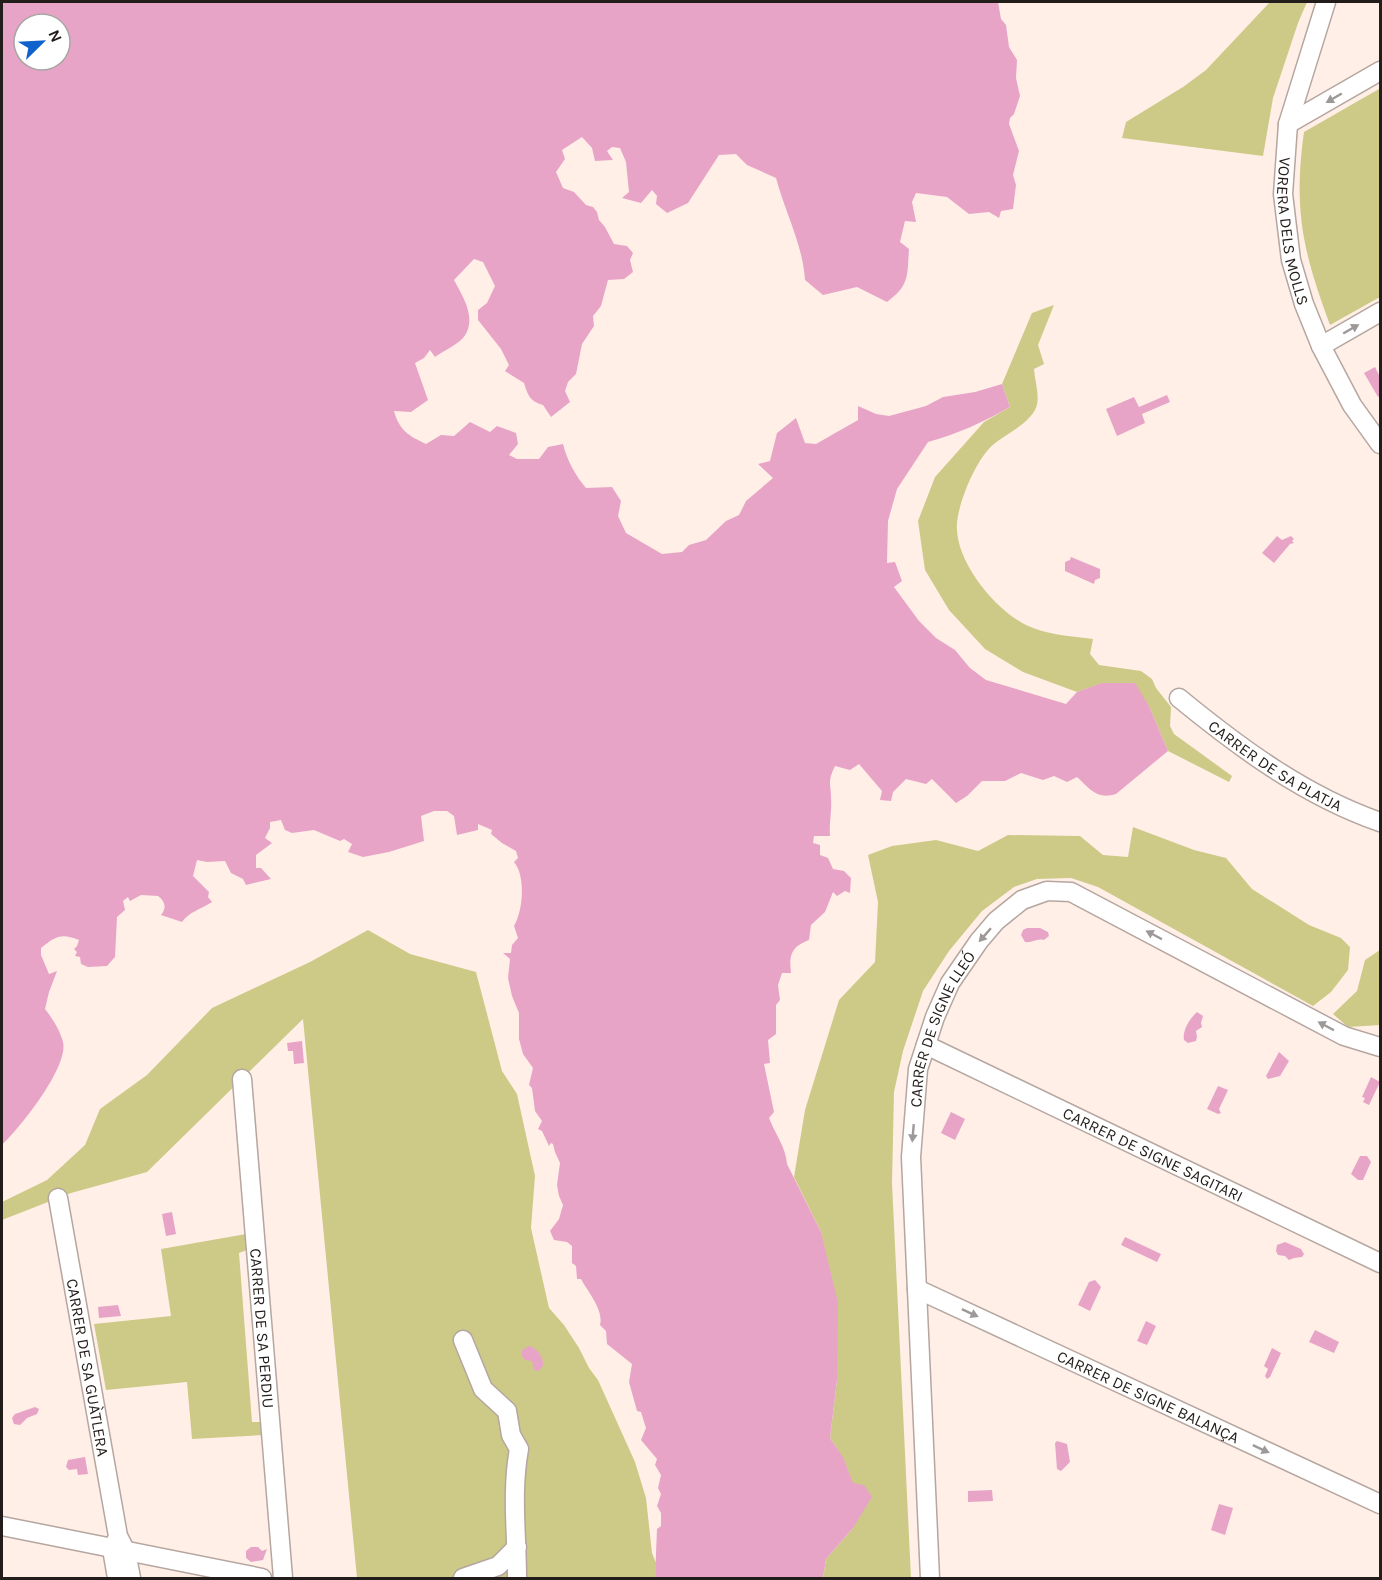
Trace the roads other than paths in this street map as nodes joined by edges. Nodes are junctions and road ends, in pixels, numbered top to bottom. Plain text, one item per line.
1 (1326, 2) edge
2 (1380, 71) edge
3 (1287, 124) junction
4 (1380, 312) edge
5 (1321, 346) junction
6 (1380, 444) edge
7 (1179, 698) dead end
8 (1380, 822) edge
9 (926, 1046) junction
10 (1380, 1047) edge
11 (242, 1078) dead end
12 (58, 1198) dead end
13 (1380, 1263) edge
14 (917, 1289) junction
15 (463, 1340) dead end
16 (1380, 1504) edge
17 (2, 1527) edge
18 (119, 1546) junction
19 (517, 1547) junction
20 (498, 1566) junction
21 (517, 1577) edge
22 (117, 1578) edge
23 (131, 1578) edge
24 (262, 1578) edge
25 (283, 1578) edge
26 (463, 1578) edge
27 (930, 1578) edge

1 - 3 street, VORERA DELS MOLLS
2 -> 3 street
3 - 5 street, VORERA DELS MOLLS
5 -> 4 street
5 - 6 street, VORERA DELS MOLLS
7 - 8 street, CARRER DE SA PLATJA
10 -> 9 street, CARRER DE SIGNE LLEÓ
9 - 13 street, CARRER DE SIGNE SAGITARI
9 -> 14 street, CARRER DE SIGNE LLEÓ
11 - 25 street, CARRER DE SA PERDIU
12 - 18 street, CARRER DE SA GUÀTLERA
14 -> 16 street, CARRER DE SIGNE BALANÇA
14 - 27 street, CARRER DE SIGNE LLEÓ
15 - 19 street
17 - 18 street
18 - 22 street, CARRER DE SA GUÀTLERA
18 - 23 street, CARRER DE SA GUÀTLERA
18 - 24 street
19 - 20 street
19 - 21 street
20 - 21 street
20 - 26 street

